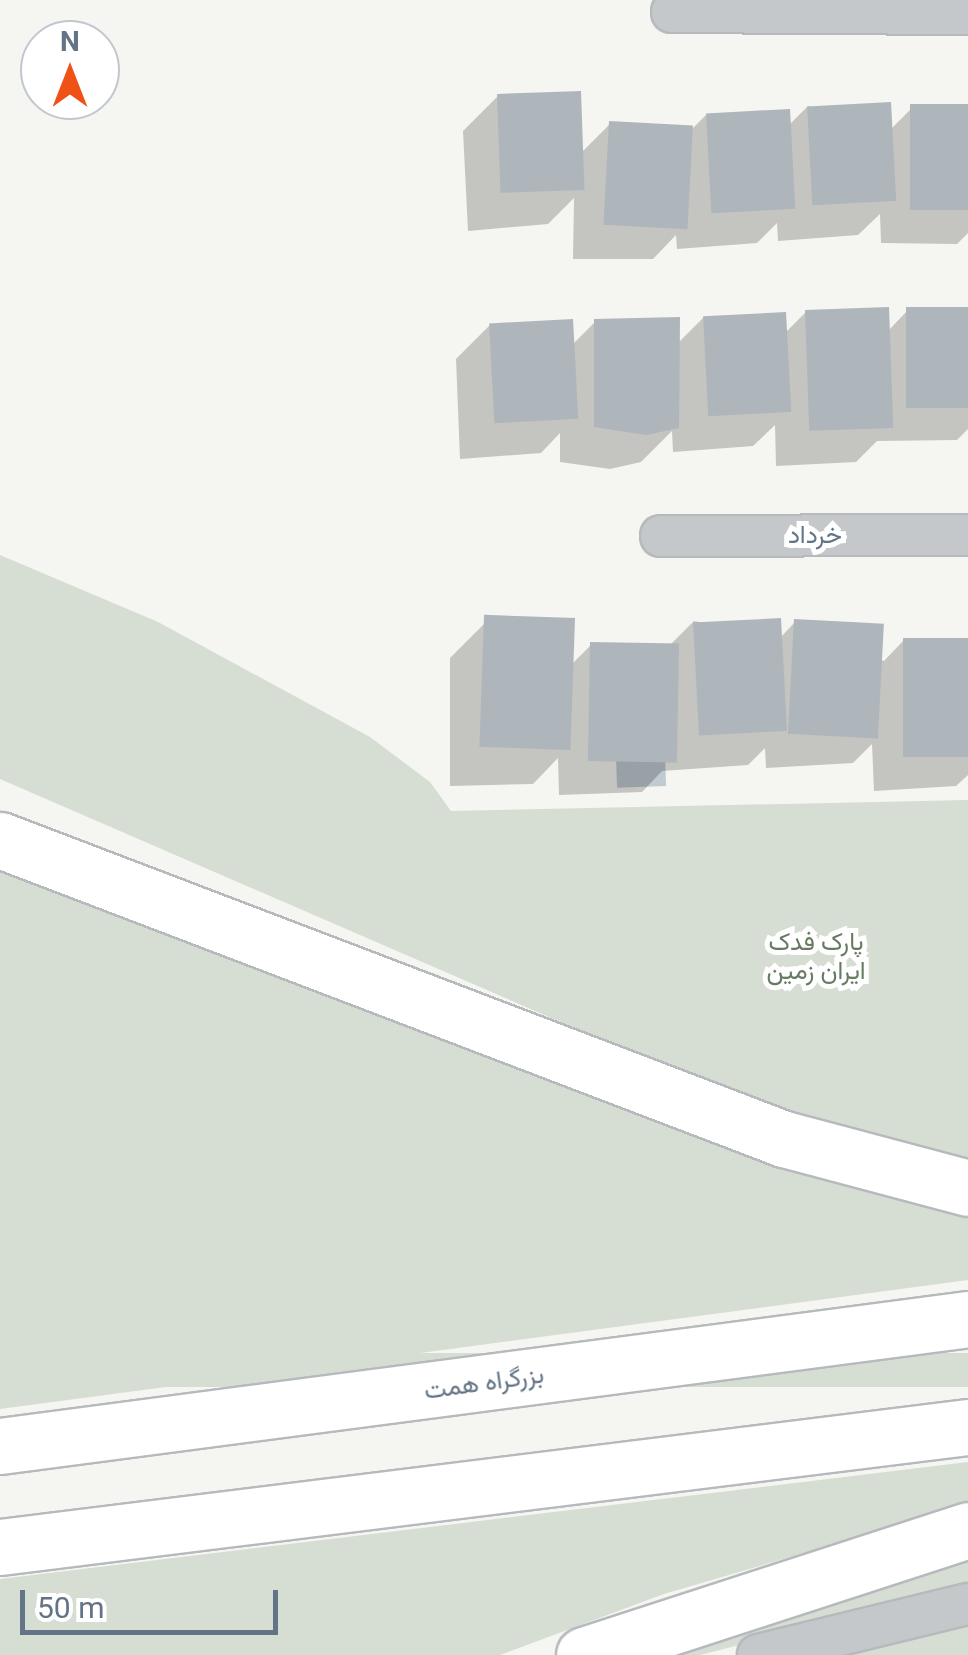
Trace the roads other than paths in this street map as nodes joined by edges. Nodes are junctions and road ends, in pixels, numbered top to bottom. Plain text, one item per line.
1 (672, 12) dead end
2 (968, 14) edge
3 (968, 535) edge
4 (661, 536) dead end
5 (0, 800) edge
6 (0, 840) edge
7 (479, 1020) junction
8 (968, 1188) edge
9 (968, 1318) edge
10 (968, 1428) edge
11 (0, 1446) edge
12 (968, 1530) edge
13 (0, 1547) edge
14 (968, 1604) edge
15 (584, 1655) edge
16 (758, 1655) edge

1 - 2 street
3 - 4 street, خرداد
5 - 7 highway
6 - 7 highway
7 - 8 highway
9 - 11 highway, بزرگراه همت
10 - 13 highway
12 - 15 highway
14 - 16 street

